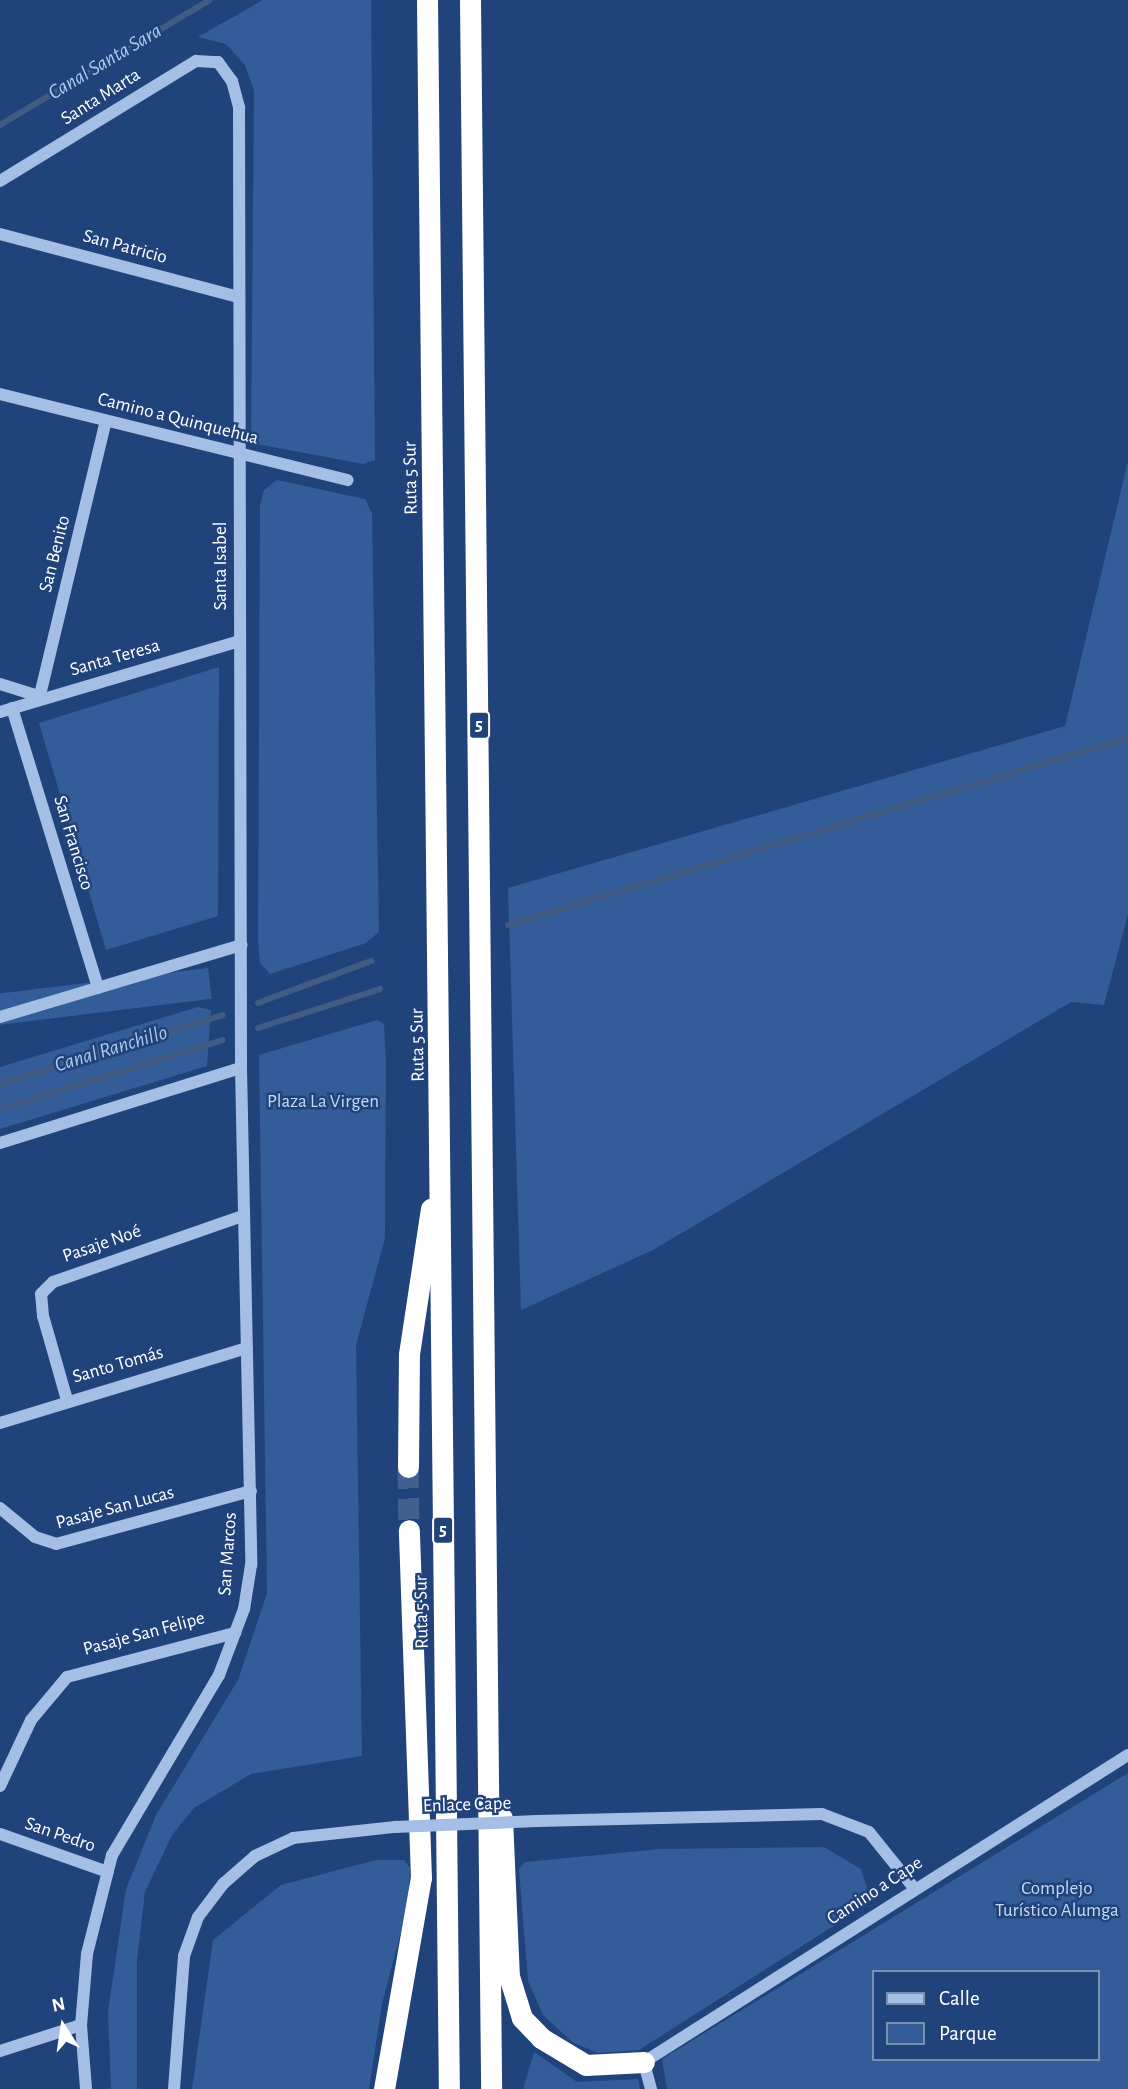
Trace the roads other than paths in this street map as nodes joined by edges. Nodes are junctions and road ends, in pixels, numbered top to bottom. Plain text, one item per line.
1 (427, 0) edge
2 (470, 0) edge
3 (223, 67) joint
4 (0, 181) edge
5 (0, 234) edge
6 (239, 297) junction
7 (0, 394) edge
8 (106, 421) junction
9 (239, 456) junction
10 (348, 480) dead end
11 (240, 641) junction
12 (0, 684) edge
13 (43, 697) junction
14 (6, 710) edge
15 (241, 945) junction
16 (98, 989) junction
17 (0, 1017) edge
18 (241, 1068) junction
19 (442, 1131) junction
20 (0, 1143) edge
21 (243, 1216) junction
22 (247, 1348) junction
23 (66, 1400) junction
24 (0, 1423) edge
25 (408, 1467) tunnel mouth
26 (251, 1491) junction
27 (0, 1508) edge
28 (410, 1530) tunnel mouth
29 (235, 1633) junction
30 (1128, 1755) edge
31 (489, 1764) junction
32 (0, 1786) edge
33 (0, 1834) edge
34 (108, 1872) junction
35 (914, 1888) junction
36 (81, 2025) junction
37 (0, 2051) edge
38 (644, 2062) junction
39 (86, 2089) edge
40 (174, 2089) edge
41 (384, 2089) edge
42 (449, 2089) edge
43 (491, 2089) edge
44 (651, 2089) edge

1 - 19 highway, Ruta 5 Sur / 5
2 - 31 highway, 5
3 - 4 street, Santa Marta
3 - 6 street, Santa Isabel
5 - 6 street, San Patricio
6 - 9 street, Santa Isabel
7 - 8 street, Camino a Quinquehua
8 - 9 street, Camino a Quinquehua
8 - 13 street, San Benito
9 - 10 street, Camino a Quinquehua
9 - 11 street, Santa Isabel
11 - 13 street, Santa Teresa
11 - 15 street, Santa Isabel
12 - 13 street
13 - 14 street, Santa Teresa
14 - 16 street, San Francisco
15 - 16 street
15 - 18 street, Santa Isabel
16 - 17 street
18 - 20 street
18 - 21 street, San Marcos
19 - 25 highway
19 - 42 highway, Ruta 5 Sur / 5
21 - 22 street, San Marcos
21 - 23 street, Pasaje Noé
22 - 23 street, Santo Tomás
22 - 26 street, San Marcos
23 - 24 street, Santo Tomás
26 - 27 street, Pasaje San Lucas
26 - 29 street, San Marcos
28 - 41 highway
29 - 32 street, Pasaje San Felipe
29 - 34 street, San Marcos
30 - 35 street, Camino a Cape
31 - 38 highway
31 - 43 highway, 5
33 - 34 street, San Pedro
34 - 36 street, San Marcos
35 - 38 street, Camino a Cape
35 - 40 street, Enlace Cape, bridge
36 - 37 street
36 - 39 street, San Marcos
38 - 44 street

